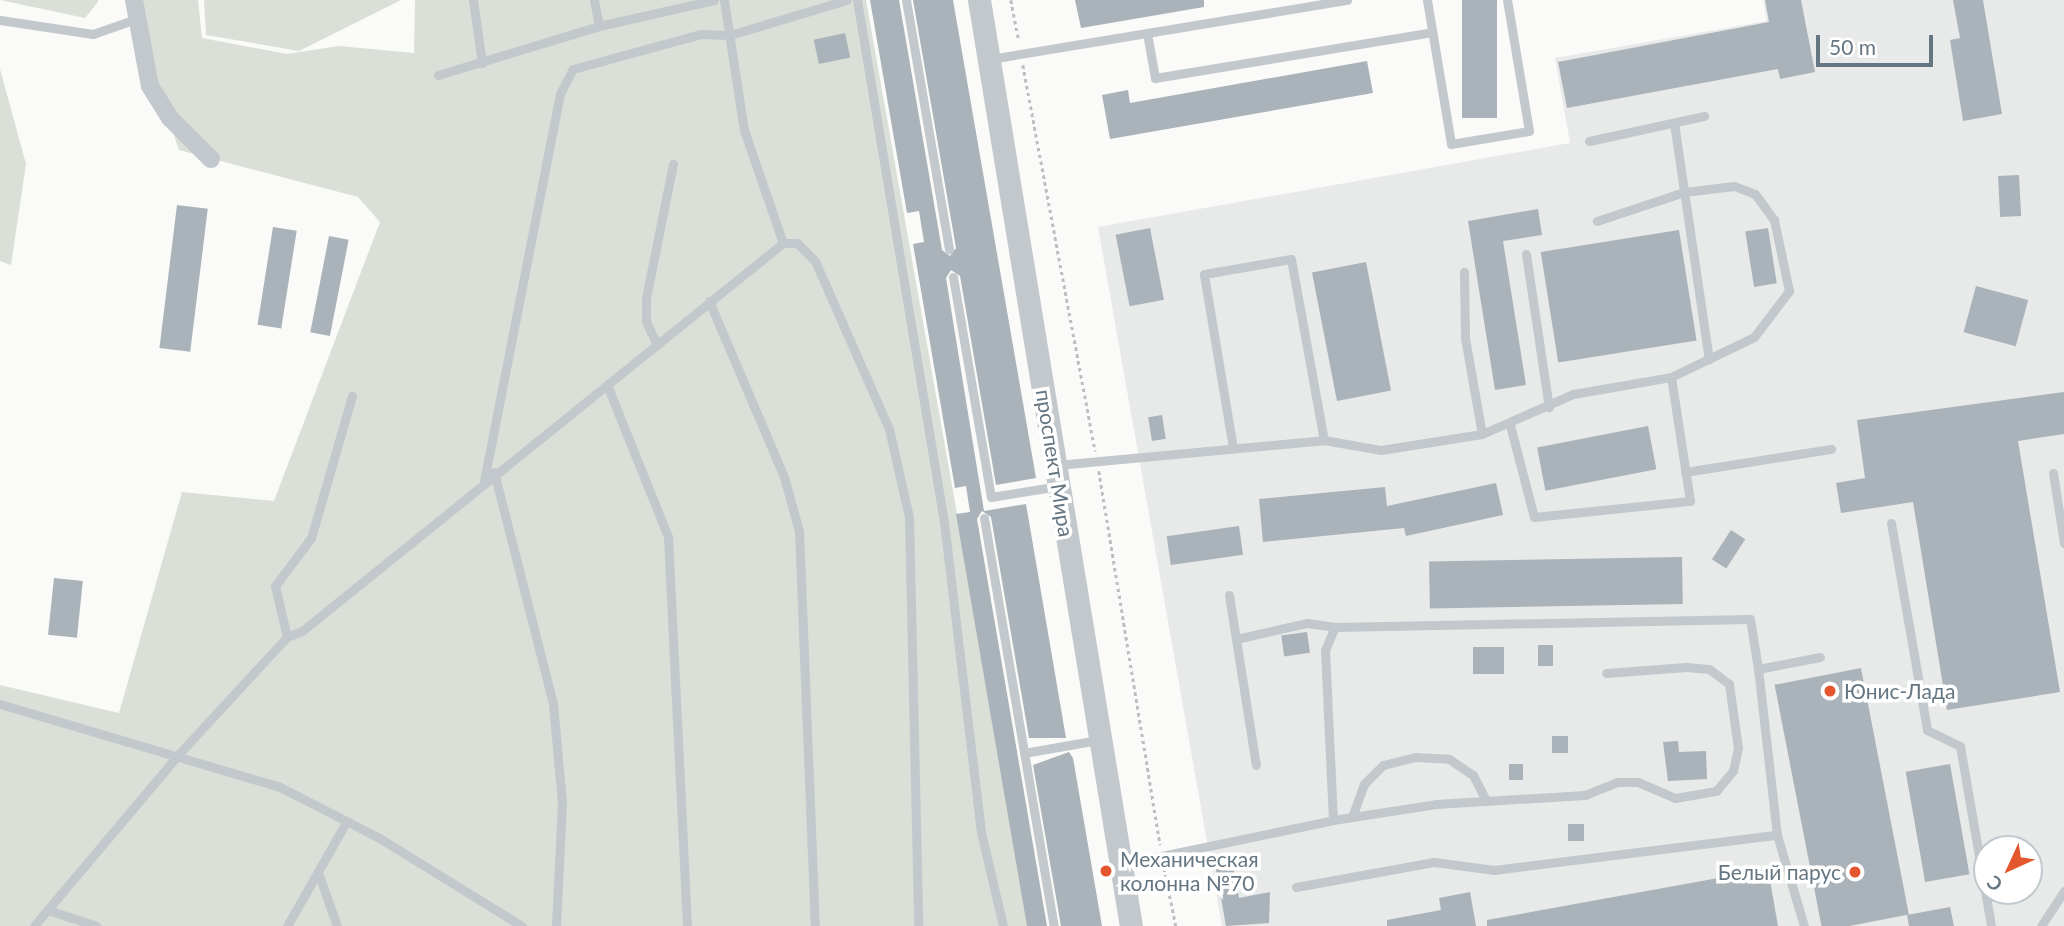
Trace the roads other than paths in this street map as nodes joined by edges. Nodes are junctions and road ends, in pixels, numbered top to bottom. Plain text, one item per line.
1 (134, 0) edge
2 (474, 0) edge
3 (594, 0) edge
4 (714, 0) edge
5 (724, 0) edge
6 (847, 0) edge
7 (856, 0) edge
8 (906, 0) edge
9 (979, 0) edge
10 (1347, 0) edge
11 (1427, 0) edge
12 (1507, 0) edge
13 (136, 19) junction
14 (0, 20) edge
15 (598, 26) junction
16 (1432, 32) junction
17 (1147, 33) junction
18 (730, 35) junction
19 (989, 60) junction
20 (482, 63) junction
21 (438, 75) dead end
22 (1704, 117) dead end
23 (1674, 123) junction
24 (1589, 141) dead end
25 (211, 159) dead end
26 (673, 164) dead end
27 (1684, 192) junction
28 (1597, 221) dead end
29 (783, 243) junction
30 (949, 249) dead end
31 (1526, 254) dead end
32 (1464, 272) dead end
33 (953, 277) dead end
34 (709, 302) junction
35 (657, 345) junction
36 (1709, 359) junction
37 (1671, 377) junction
38 (607, 385) junction
39 (352, 396) dead end
40 (1549, 407) junction
41 (1510, 425) junction
42 (1482, 435) junction
43 (1324, 440) junction
44 (1233, 449) junction
45 (1831, 449) dead end
46 (494, 472) junction
47 (1685, 472) junction
48 (2053, 473) dead end
49 (1057, 476) junction
50 (484, 481) junction
51 (984, 518) dead end
52 (1891, 523) dead end
53 (2064, 543) edge
54 (1229, 595) dead end
55 (1335, 627) junction
56 (286, 637) junction
57 (1236, 639) junction
58 (1821, 657) dead end
59 (1758, 669) junction
60 (1606, 673) dead end
61 (0, 704) edge
62 (1101, 740) junction
63 (1024, 753) junction
64 (177, 756) junction
65 (1256, 765) dead end
66 (1486, 801) junction
67 (1352, 817) junction
68 (1333, 820) junction
69 (346, 821) junction
70 (1777, 835) junction
71 (1121, 864) junction
72 (319, 875) junction
73 (1296, 887) dead end
74 (2064, 891) edge
75 (48, 910) junction
76 (518, 925) edge
77 (34, 926) edge
78 (96, 926) edge
79 (287, 926) edge
80 (337, 926) edge
81 (556, 926) edge
82 (687, 926) edge
83 (815, 926) edge
84 (918, 926) edge
85 (1003, 926) edge
86 (1054, 926) edge
87 (1131, 926) edge
88 (1804, 926) edge
89 (1991, 926) edge
90 (2041, 926) edge

1 - 13 street
2 - 20 lane
3 - 15 lane
4 - 15 lane
5 - 18 lane
6 - 18 lane
7 - 85 lane
8 - 30 lane
9 - 19 street, проспект Мира
10 - 17 lane
11 - 16 lane
12 - 16 lane
13 - 14 lane
13 - 25 street
15 - 20 lane
16 - 17 lane
17 - 19 lane
18 - 29 lane
18 - 50 lane
19 - 49 street, проспект Мира
20 - 21 lane
22 - 23 lane
23 - 24 lane
23 - 27 lane
26 - 35 lane
27 - 28 lane
27 - 36 lane
27 - 36 lane
29 - 34 lane
29 - 84 lane
31 - 40 lane
32 - 42 lane
33 - 49 lane
34 - 35 lane
34 - 83 lane
35 - 38 lane
36 - 37 lane
37 - 40 lane
37 - 47 lane
38 - 46 lane
38 - 82 lane
39 - 56 lane
40 - 41 lane
41 - 42 lane
41 - 47 lane
42 - 43 lane
43 - 44 lane
43 - 44 lane
44 - 49 lane
45 - 47 lane
46 - 50 lane
46 - 81 lane
48 - 53 lane
49 - 62 street, проспект Мира
50 - 56 lane
51 - 63 lane
52 - 89 lane
54 - 57 lane
55 - 57 lane
55 - 59 lane
55 - 68 lane
56 - 64 lane
57 - 65 lane
58 - 59 lane
59 - 70 lane
60 - 66 lane
61 - 64 lane
62 - 63 lane
62 - 71 street, проспект Мира
63 - 86 lane
64 - 69 lane
64 - 75 lane
66 - 67 lane
66 - 67 lane
67 - 68 lane
68 - 71 lane
69 - 72 lane
69 - 76 lane
70 - 73 lane
70 - 88 lane
71 - 87 street, проспект Мира
72 - 79 lane
72 - 80 lane
74 - 90 lane
75 - 77 lane
75 - 78 lane

